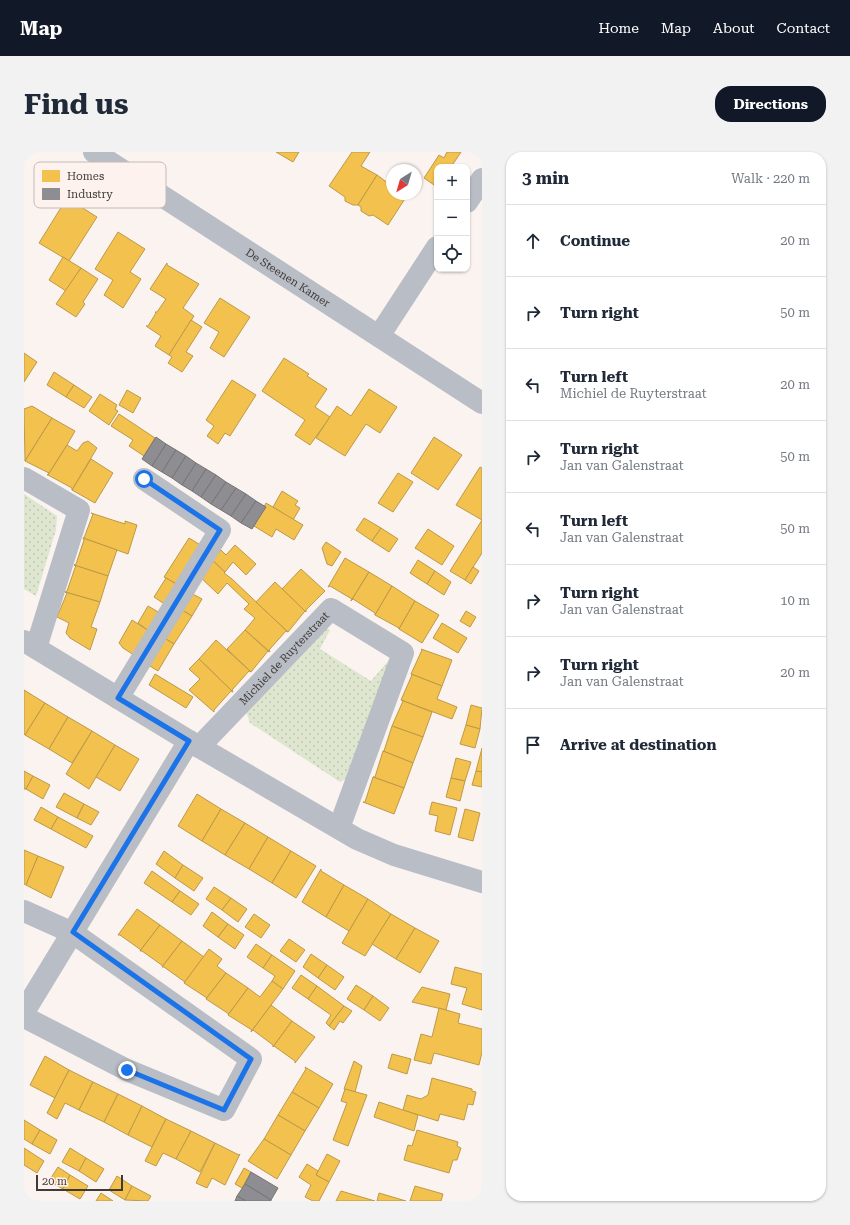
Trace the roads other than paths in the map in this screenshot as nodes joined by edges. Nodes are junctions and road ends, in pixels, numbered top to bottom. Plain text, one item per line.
1 (94, 152) edge
2 (109, 162) edge
3 (482, 179) edge
4 (166, 198) edge
5 (468, 200) edge
6 (434, 252) edge
7 (379, 336) junction
8 (482, 403) edge
9 (24, 478) edge
10 (144, 479) dead end
11 (30, 644) edge
12 (118, 698) junction
13 (194, 744) junction
14 (339, 828) junction
15 (482, 882) edge
16 (24, 911) edge
17 (73, 932) junction
18 (24, 1012) edge
19 (24, 1017) edge

1 - 2 street, De Steenen Kamer
3 - 5 street
4 - 7 street, De Steenen Kamer
6 - 7 street
7 - 8 street, De Steenen Kamer
9 - 11 street
10 - 12 street
11 - 12 street
12 - 13 street
13 - 14 street
13 - 14 street, Michiel de Ruyterstraat
13 - 17 street
14 - 15 street
16 - 17 street
17 - 18 street
17 - 19 street

